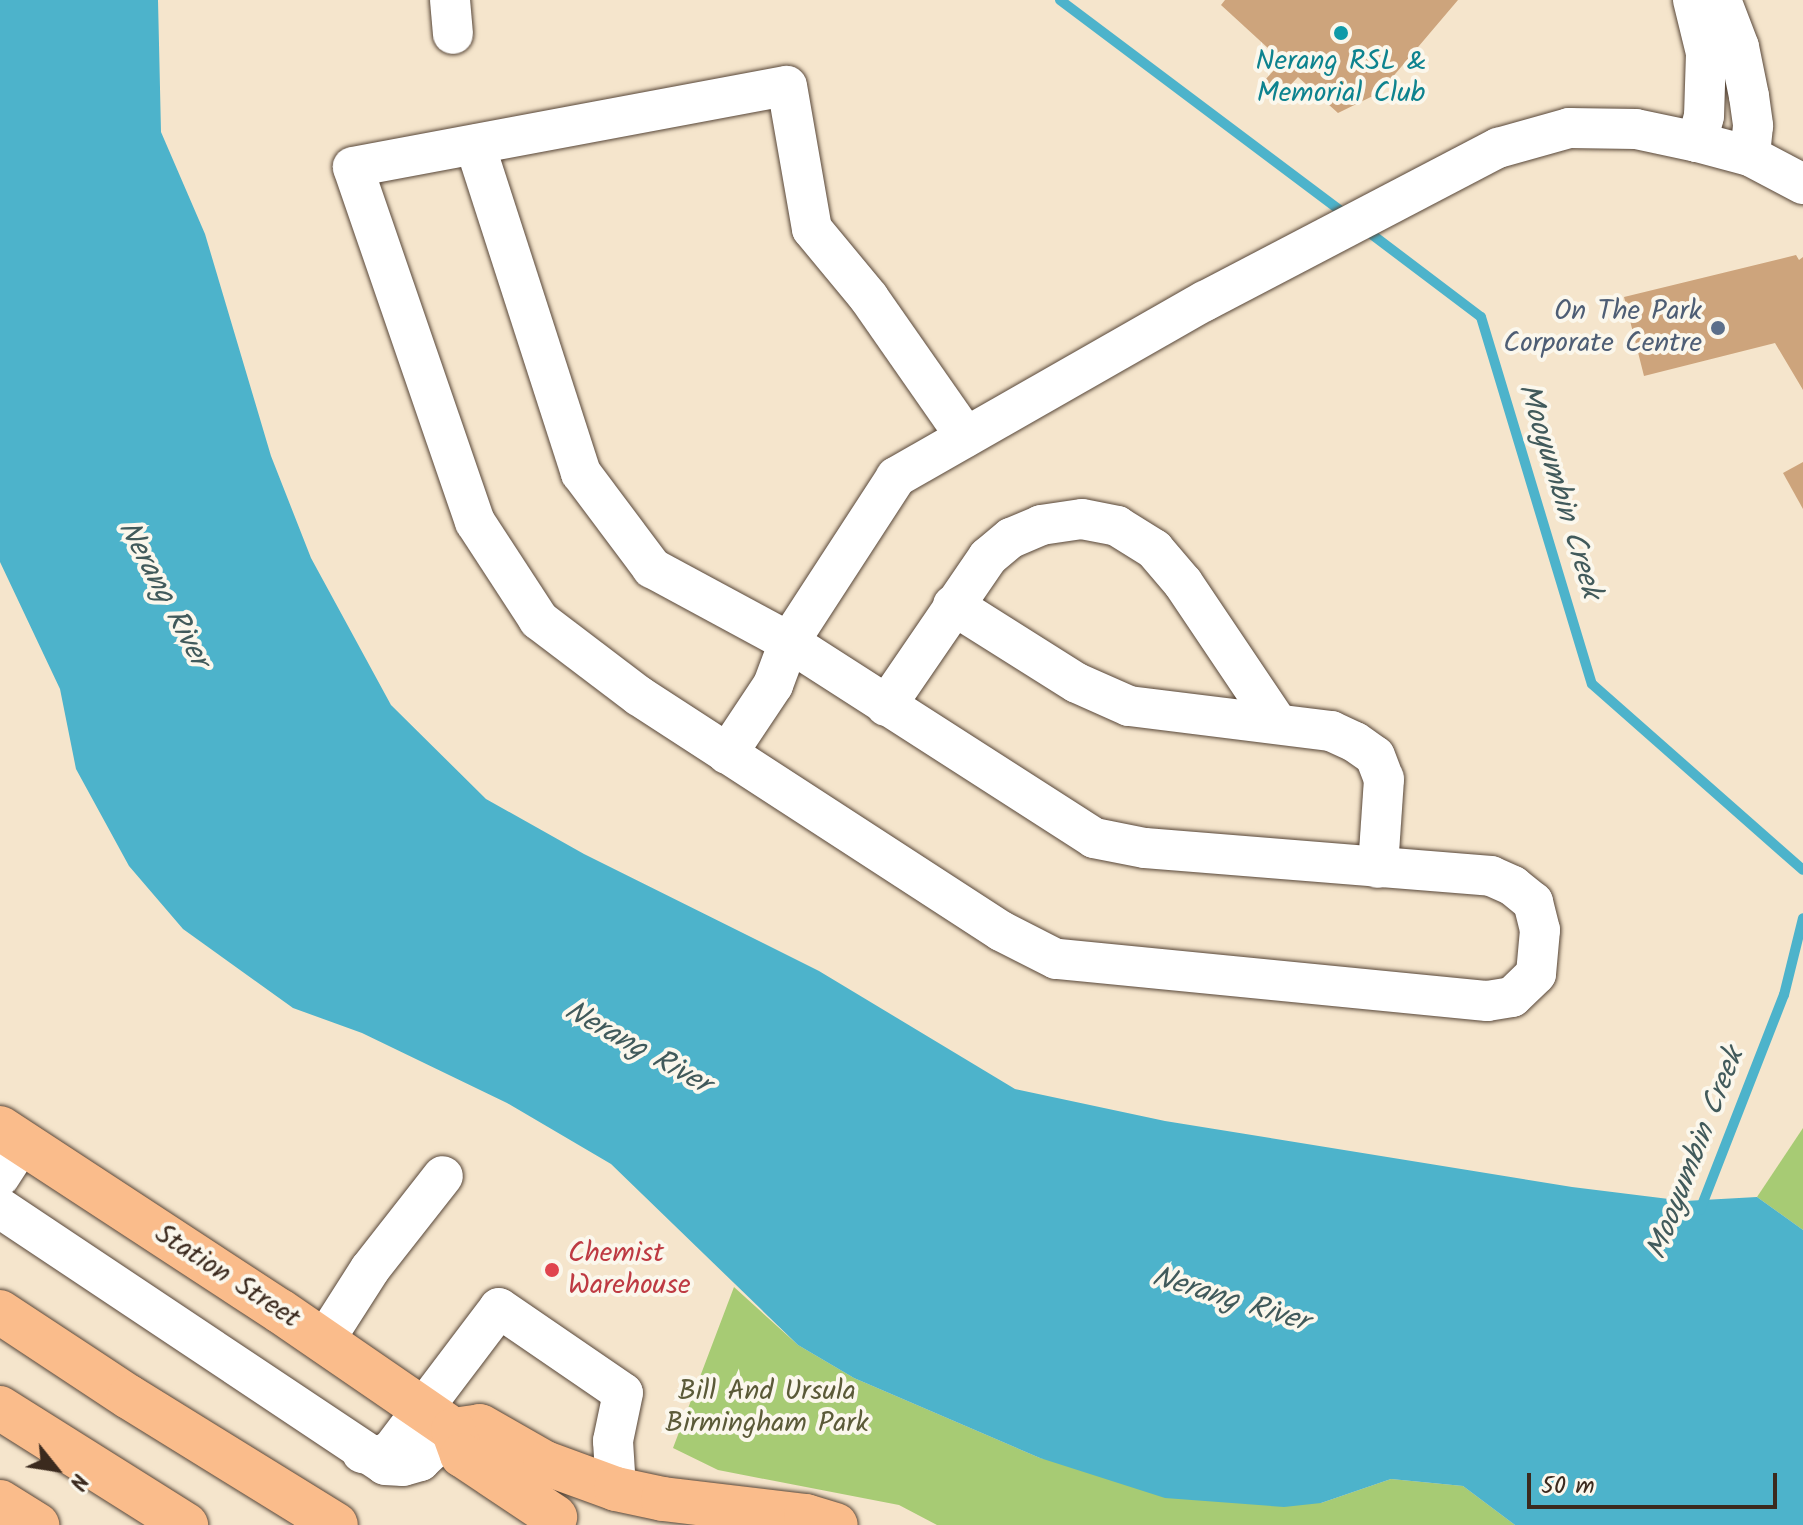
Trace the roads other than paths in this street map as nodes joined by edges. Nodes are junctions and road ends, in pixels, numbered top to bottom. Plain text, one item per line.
1 (1693, 0) edge
2 (1721, 0) edge
3 (1697, 142) junction
4 (475, 145) junction
5 (1750, 156) junction
6 (1803, 184) edge
7 (966, 437) junction
8 (953, 605) junction
9 (789, 642) junction
10 (886, 706) junction
11 (1277, 723) junction
12 (727, 754) junction
13 (1378, 868) junction
14 (7, 1149) edge
15 (443, 1176) dead end
16 (0, 1208) edge
17 (0, 1312) edge
18 (324, 1341) junction
19 (0, 1408) edge
20 (439, 1420) junction
21 (616, 1489) junction
22 (0, 1502) edge
23 (555, 1517) dead end
24 (37, 1525) edge
25 (186, 1525) edge
26 (336, 1525) edge
27 (836, 1525) edge

1 - 3 street
2 - 5 street
3 - 5 street
3 - 7 street
4 - 7 street
4 - 9 street
4 - 12 street
5 - 6 street
7 - 9 street
8 - 10 street
8 - 11 street
8 - 11 street
9 - 10 street
9 - 12 street
10 - 13 street
11 - 13 street
12 - 13 street
14 - 18 main road, Station Street
15 - 18 street
16 - 20 street
17 - 26 main road
18 - 20 main road, Station Street
19 - 25 main road
20 - 21 main road
20 - 21 street
20 - 23 main road
21 - 27 main road
22 - 24 main road

